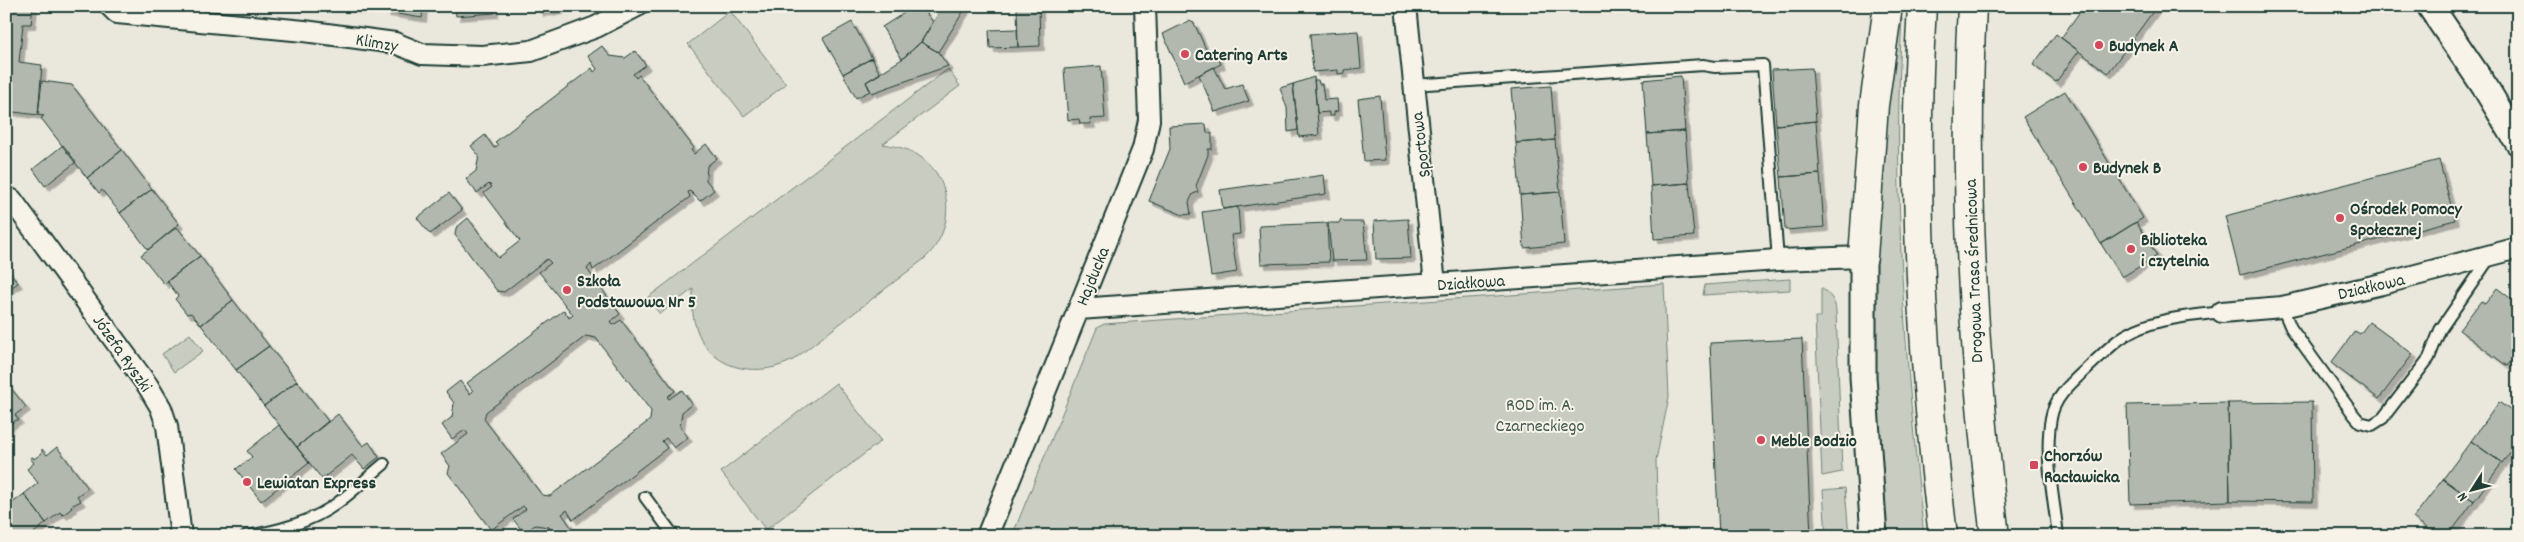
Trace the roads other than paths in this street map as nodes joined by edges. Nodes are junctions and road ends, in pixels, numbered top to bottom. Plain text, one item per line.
1 (110, 6) edge
2 (637, 6) edge
3 (1145, 6) edge
4 (1406, 6) edge
5 (1888, 6) edge
6 (1922, 6) edge
7 (1972, 6) edge
8 (2432, 7) edge
9 (1413, 85) junction
10 (2518, 142) edge
11 (6, 197) edge
12 (2518, 248) edge
13 (2492, 255) junction
14 (1863, 257) junction
15 (1778, 260) junction
16 (1435, 284) junction
17 (2282, 306) junction
18 (1079, 310) junction
19 (2222, 312) joint
20 (384, 464) dead end
21 (645, 497) dead end
22 (181, 536) edge
23 (246, 536) edge
24 (674, 536) edge
25 (987, 536) edge
26 (1874, 536) edge
27 (1944, 536) edge
28 (1995, 536) edge
29 (2058, 536) edge

1 - 2 street, Klimzy
3 - 18 street, Hajducka
4 - 9 street, Sportowa
5 - 14 main road
6 - 27 main road
7 - 28 main road, Drogowa Trasa Średnicowa
8 - 10 street
9 - 15 lane
9 - 16 street, Sportowa
11 - 22 street, Józefa Ryszki
12 - 13 street, Działkowa
13 - 17 street, Działkowa
13 - 17 lane
14 - 15 street, Działkowa
14 - 26 street
15 - 16 street, Działkowa
16 - 18 street, Działkowa
17 - 19 street, Działkowa
18 - 25 street, Hajducka
19 - 29 lane
20 - 23 lane
21 - 24 lane

